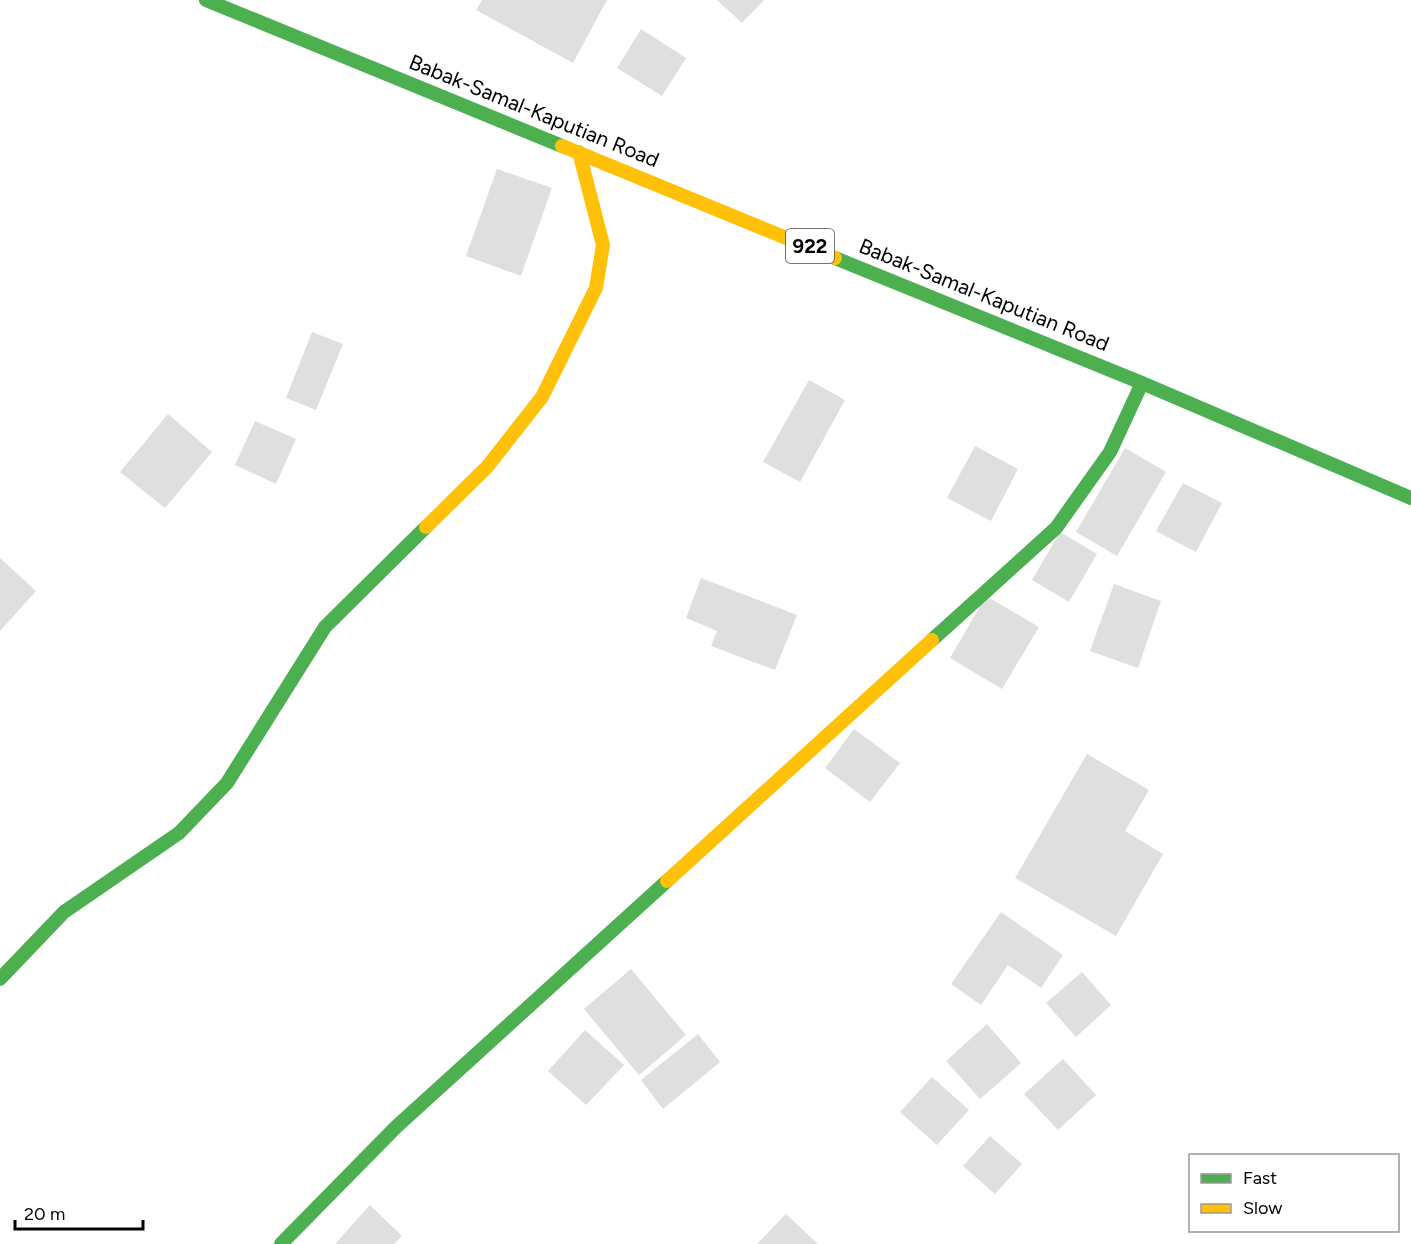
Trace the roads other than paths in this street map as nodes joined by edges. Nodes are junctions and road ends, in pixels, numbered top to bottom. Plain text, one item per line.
1 (207, 0) edge
2 (579, 152) junction
3 (1142, 382) junction
4 (1411, 498) edge
5 (0, 979) edge
6 (281, 1244) edge

1 - 2 street, Babak-Samal-Kaputian Road / 922
2 - 3 street, Babak-Samal-Kaputian Road / 922
2 - 5 street
3 - 4 street, Babak-Samal-Kaputian Road / 922
3 - 6 street

